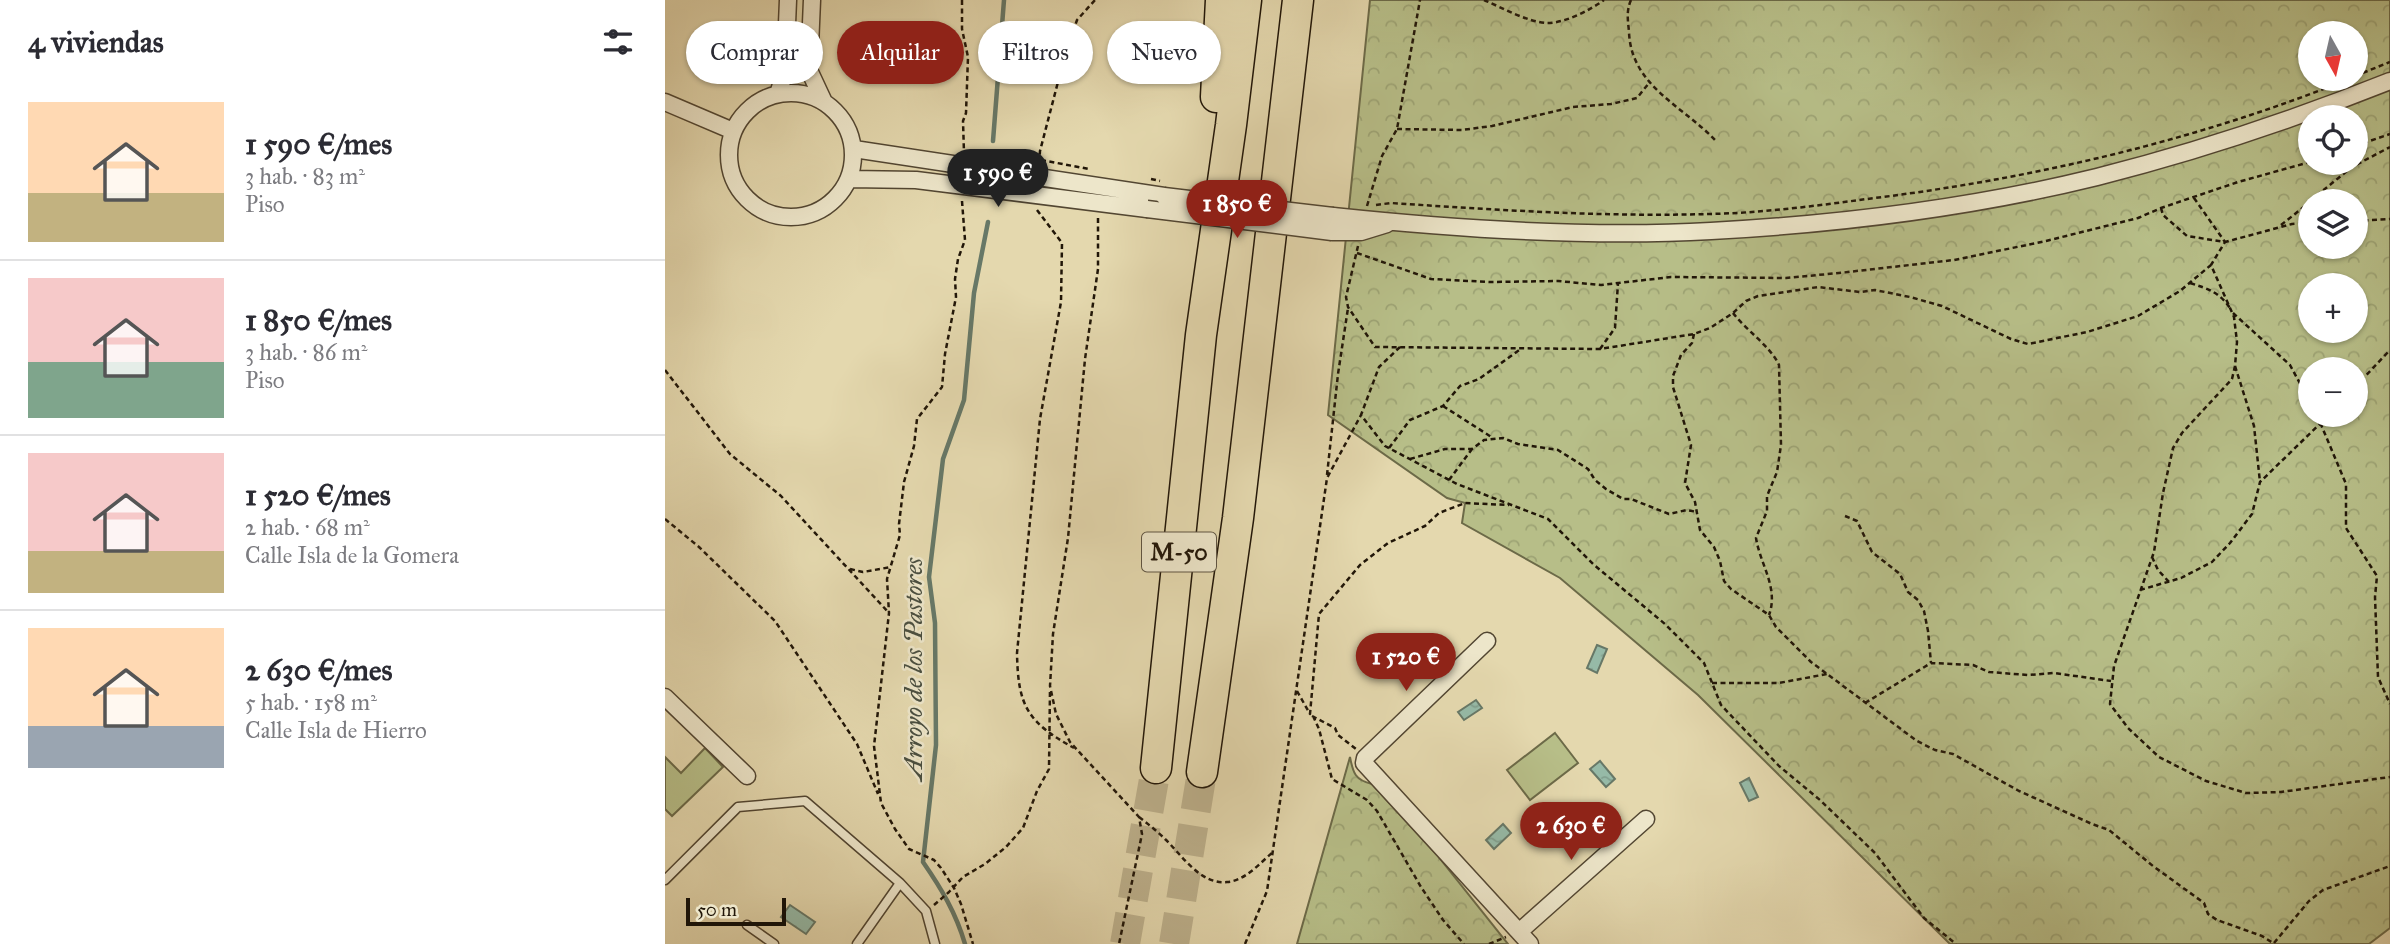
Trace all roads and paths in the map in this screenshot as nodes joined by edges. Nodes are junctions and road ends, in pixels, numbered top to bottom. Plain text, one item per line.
1 (788, 0) edge
2 (812, 0) edge
3 (962, 0) edge
4 (1095, 0) edge
5 (1221, 0) edge
6 (1246, 0) edge
7 (1298, 0) edge
8 (1318, 0) edge
9 (1420, 0) edge
10 (1484, 0) edge
11 (1604, 0) edge
12 (1631, 0) edge
13 (2390, 62) edge
14 (2368, 71) edge
15 (2390, 80) edge
16 (1649, 83) junction
17 (2316, 91) edge
18 (778, 93) junction
19 (2321, 96) dead end
20 (823, 100) junction
21 (665, 103) edge
22 (1397, 129) junction
23 (733, 131) junction
24 (2390, 134) edge
25 (1714, 140) dead end
26 (2368, 142) edge
27 (2168, 146) dead end
28 (2390, 147) edge
29 (854, 149) junction
30 (1039, 159) dead end
31 (963, 166) junction
32 (2298, 166) edge
33 (850, 178) junction
34 (963, 186) junction
35 (2325, 189) edge
36 (1370, 196) dead end
37 (2193, 197) junction
38 (1033, 205) dead end
39 (2161, 208) junction
40 (1401, 209) dead end
41 (2298, 211) edge
42 (1098, 212) dead end
43 (1476, 214) dead end
44 (1388, 216) junction
45 (2390, 219) edge
46 (2368, 220) edge
47 (1332, 224) junction
48 (2298, 224) edge
49 (2278, 227) junction
50 (2225, 242) junction
51 (1358, 244) dead end
52 (1357, 253) junction
53 (2211, 265) junction
54 (1618, 283) junction
55 (2190, 284) junction
56 (1348, 307) junction
57 (1733, 313) junction
58 (2233, 313) junction
59 (1694, 334) junction
60 (1201, 335) junction
61 (1400, 347) junction
62 (1523, 348) junction
63 (1600, 349) junction
64 (2390, 350) edge
65 (2235, 366) junction
66 (665, 370) edge
67 (2368, 373) edge
68 (2298, 380) edge
69 (1443, 406) junction
70 (1361, 415) junction
71 (2317, 427) edge
72 (2323, 427) edge
73 (1493, 438) junction
74 (1389, 448) junction
75 (1472, 449) junction
76 (1410, 459) junction
77 (1327, 478) junction
78 (1449, 480) junction
79 (2260, 482) junction
80 (1511, 505) junction
81 (1697, 512) junction
82 (1845, 516) dead end
83 (1238, 518) junction
84 (665, 519) edge
85 (2152, 557) junction
86 (891, 567) junction
87 (849, 568) junction
88 (2169, 582) junction
89 (2139, 591) junction
90 (889, 612) junction
91 (1769, 615) junction
92 (1487, 642) dead end
93 (1931, 663) junction
94 (1827, 674) junction
95 (2111, 681) junction
96 (1712, 683) junction
97 (1050, 686) junction
98 (1297, 691) junction
99 (666, 700) edge
100 (1864, 703) junction
101 (2390, 705) edge
102 (1311, 715) junction
103 (1048, 733) junction
104 (1344, 739) dead end
105 (1076, 749) junction
106 (1156, 768) tunnel mouth
107 (1202, 772) tunnel mouth
108 (747, 775) dead end
109 (2390, 777) edge
110 (881, 803) junction
111 (1139, 817) junction
112 (1646, 820) dead end
113 (1273, 852) junction
114 (2390, 866) edge
115 (665, 880) edge
116 (900, 883) junction
117 (954, 888) junction
118 (940, 900) dead end
119 (747, 925) dead end
120 (1524, 938) edge
121 (774, 944) edge
122 (857, 944) edge
123 (935, 944) edge
124 (973, 944) edge
125 (1119, 944) edge
126 (1245, 944) edge
127 (1464, 944) edge
128 (1956, 944) edge
129 (2273, 944) edge

1 - 18 street
2 - 20 street
3 - 31 path
4 - 30 path
5 - 60 highway
6 - 60 highway, M-50
7 - 83 highway, M-50
8 - 83 highway
9 - 22 path
10 - 11 path
12 - 16 path
13 - 14 path
15 - 44 street
16 - 22 path
16 - 25 path
17 - 44 path
18 - 20 street
18 - 23 street
19 - 27 path
20 - 29 street
21 - 23 street
22 - 36 path
23 - 33 street
24 - 26 path
28 - 35 path
29 - 31 street
29 - 33 street
31 - 47 street, bridge
32 - 37 path
33 - 34 street
34 - 47 street, bridge
34 - 86 path
37 - 39 path
37 - 50 path
38 - 103 path
39 - 50 path
39 - 54 path
40 - 43 path
41 - 49 path
42 - 97 path
44 - 47 street
45 - 46 path
48 - 49 path
49 - 50 path
50 - 53 path
51 - 52 path
52 - 54 path
52 - 56 path
53 - 55 path
53 - 58 path
54 - 63 path
55 - 57 path
55 - 58 path
56 - 61 path
56 - 77 path
57 - 59 path
57 - 91 path
58 - 65 path
58 - 68 path
59 - 63 path
59 - 81 path
60 - 106 highway, M-50
61 - 62 path
61 - 70 path
62 - 63 path
62 - 69 path
64 - 67 path
65 - 79 path
65 - 85 path
66 - 87 path
69 - 73 path
69 - 74 path
70 - 74 path
70 - 77 path
71 - 79 path
72 - 101 path
73 - 75 path
73 - 81 path
74 - 76 path
75 - 76 path
75 - 78 path
76 - 78 path
77 - 98 path
78 - 80 path
79 - 88 path
80 - 96 path
80 - 102 path
81 - 91 path
82 - 93 path
83 - 107 highway, M-50
84 - 110 path
85 - 88 path
85 - 89 path
86 - 87 path
86 - 90 path
87 - 90 path
88 - 89 path
89 - 95 path
90 - 110 path
91 - 94 path
92 - 120 street
93 - 95 path
93 - 100 path
94 - 96 path
94 - 100 path
95 - 109 path
96 - 128 path
97 - 103 path
97 - 105 path
98 - 102 path
98 - 113 path
99 - 108 street
100 - 129 path
102 - 104 path
102 - 127 path
103 - 105 path
103 - 117 path
105 - 111 path
110 - 117 path
111 - 113 path
111 - 125 path
112 - 120 street
113 - 126 path
114 - 129 path
115 - 116 lane
116 - 122 lane
116 - 123 lane
117 - 118 path
117 - 124 path
119 - 121 lane

